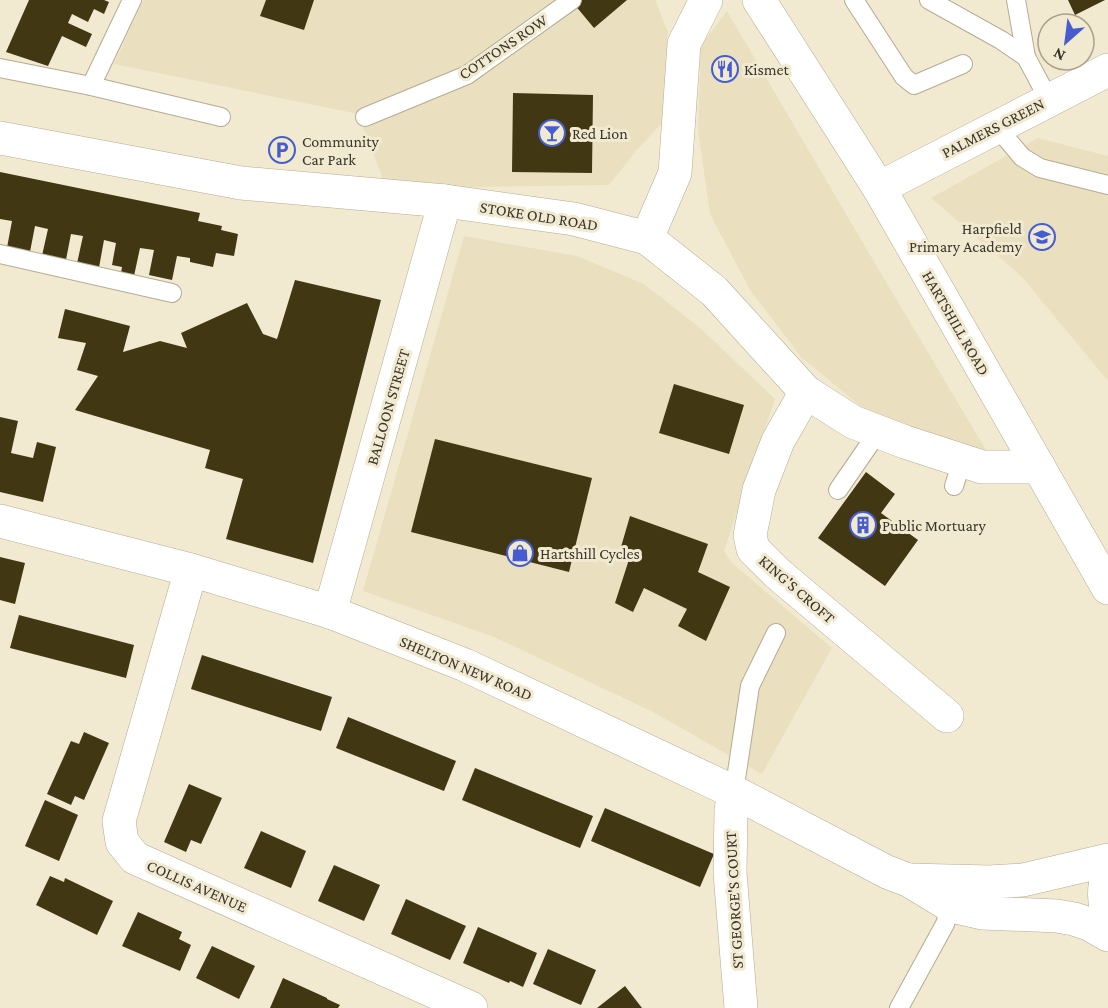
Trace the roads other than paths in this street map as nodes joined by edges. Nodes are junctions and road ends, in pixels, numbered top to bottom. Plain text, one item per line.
1 (132, 0) edge
2 (572, 0) edge
3 (706, 0) edge
4 (759, 0) edge
5 (854, 0) edge
6 (929, 0) edge
7 (1016, 0) edge
8 (1026, 57) junction
9 (963, 64) dead end
10 (0, 68) edge
11 (1108, 70) edge
12 (91, 86) junction
13 (1049, 100) junction
14 (221, 117) dead end
15 (365, 117) dead end
16 (996, 126) junction
17 (0, 138) edge
18 (1108, 185) edge
19 (879, 188) junction
20 (445, 201) junction
21 (647, 238) junction
22 (0, 254) edge
23 (172, 293) dead end
24 (807, 392) junction
25 (878, 432) junction
26 (1039, 467) junction
27 (838, 490) dead end
28 (0, 521) edge
29 (191, 570) junction
30 (1108, 588) edge
31 (330, 612) junction
32 (776, 633) dead end
33 (947, 716) dead end
34 (734, 792) junction
35 (1108, 860) edge
36 (1108, 876) edge
37 (908, 880) junction
38 (951, 906) junction
39 (1108, 918) edge
40 (1108, 935) edge
41 (471, 1008) edge
42 (741, 1008) edge
43 (899, 1008) edge

1 - 12 lane
2 - 15 lane, COTTONS ROW
3 - 21 street
4 - 19 street, HARTSHILL ROAD
5 - 9 lane
6 - 8 lane
7 - 8 lane
8 - 13 lane
10 - 12 lane
11 - 13 street, PALMERS GREEN
12 - 14 lane
13 - 16 street, PALMERS GREEN
16 - 18 lane
16 - 19 street, PALMERS GREEN
17 - 20 street, STOKE OLD ROAD
19 - 26 street, HARTSHILL ROAD
20 - 21 street, STOKE OLD ROAD
20 - 31 street, BALLOON STREET
21 - 24 street, STOKE OLD ROAD
22 - 23 lane
24 - 25 street, STOKE OLD ROAD
24 - 33 street, KING'S CROFT
25 - 26 street, STOKE OLD ROAD
25 - 27 lane
26 - 30 street, HARTSHILL ROAD
28 - 29 street, SHELTON NEW ROAD
29 - 31 street, SHELTON NEW ROAD
29 - 41 street, COLLIS AVENUE
31 - 34 street, SHELTON NEW ROAD
32 - 34 lane
34 - 37 street, SHELTON NEW ROAD
34 - 42 street, ST GEORGE'S COURT
35 - 37 street, SHELTON NEW ROAD
36 - 39 street
37 - 38 street, SHELTON NEW ROAD
38 - 40 street, SHELTON NEW ROAD
38 - 43 lane

